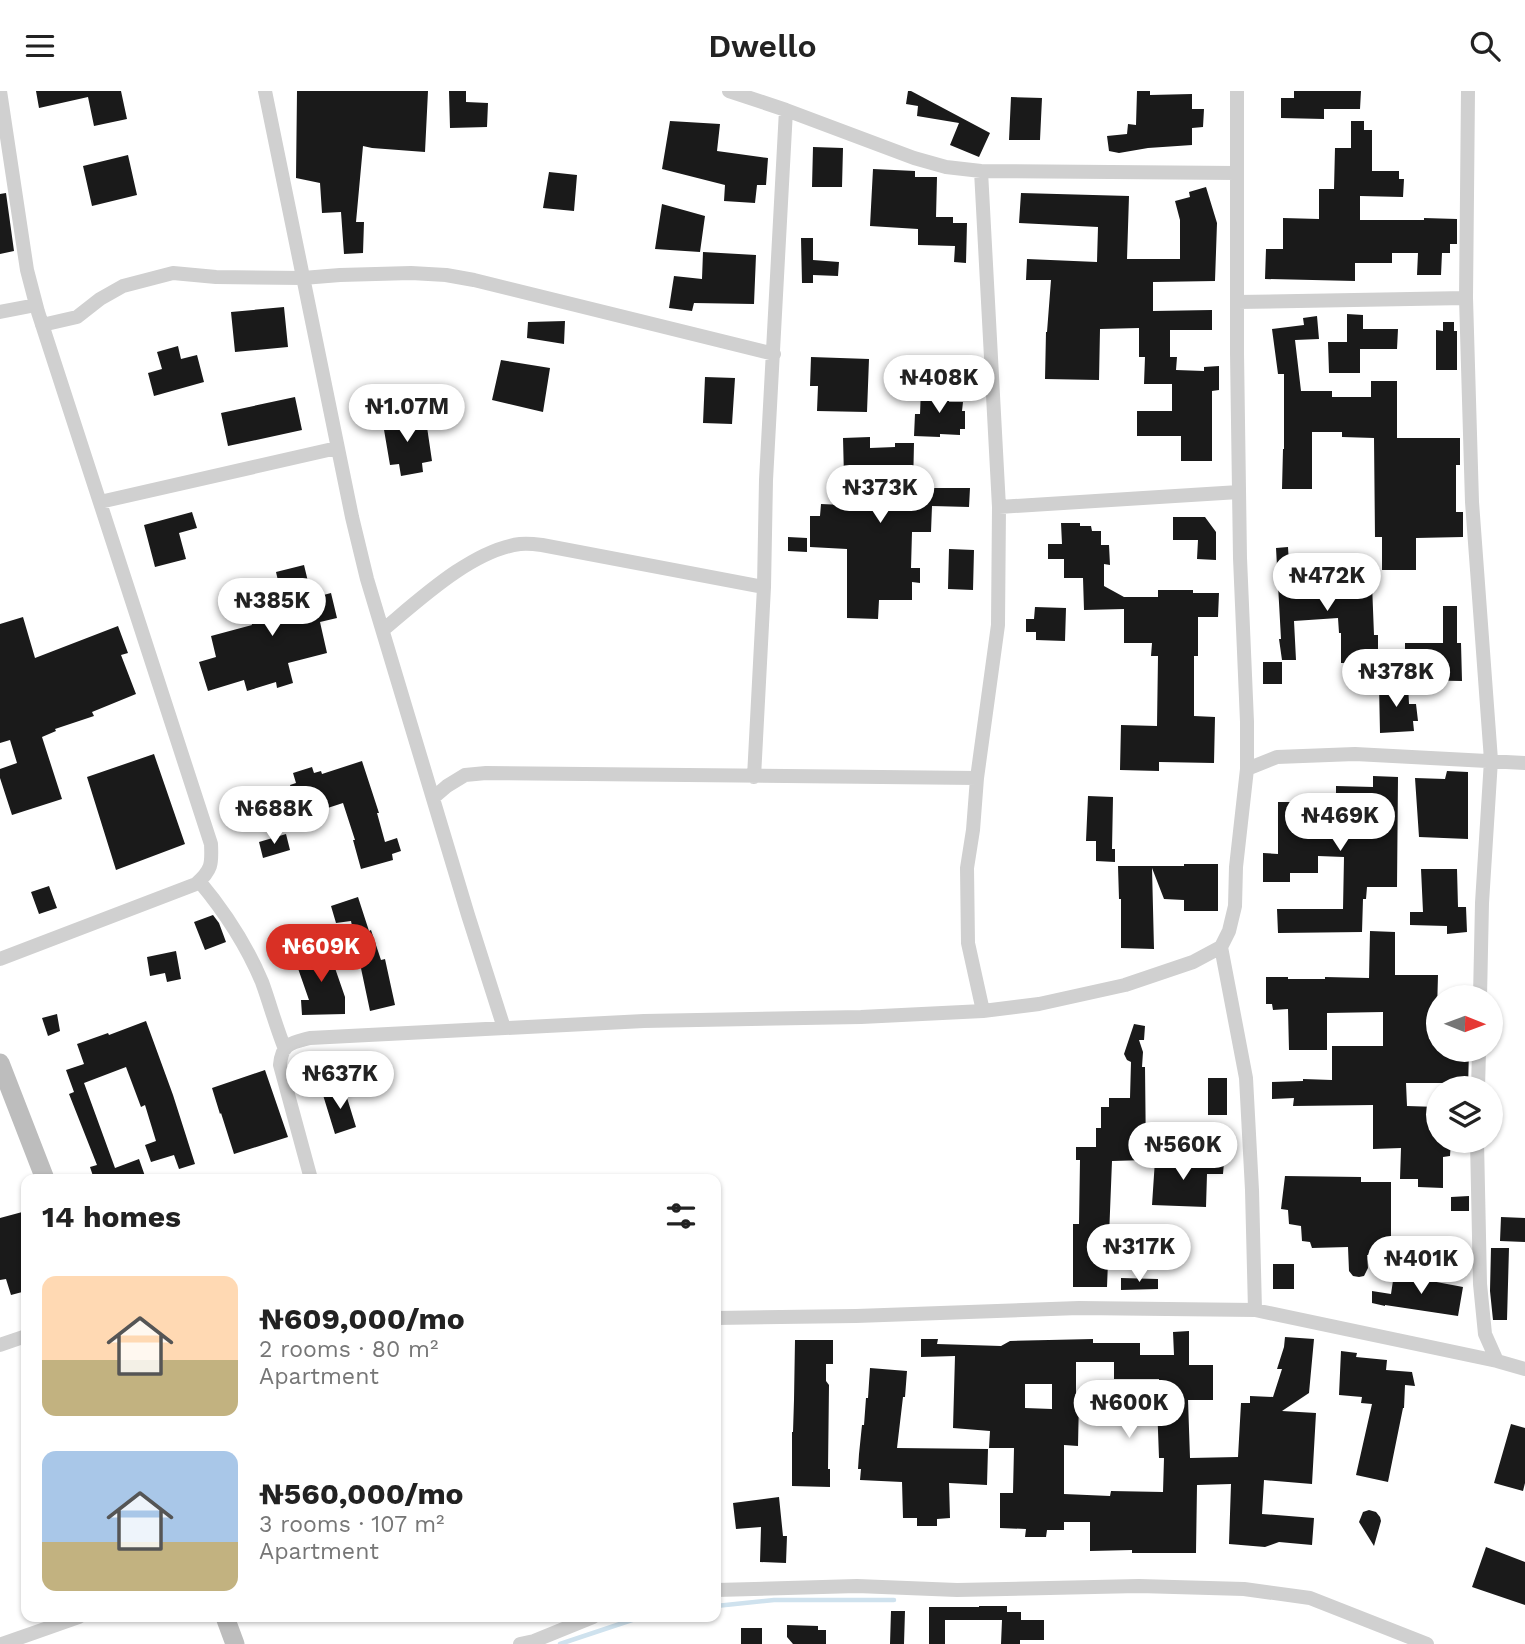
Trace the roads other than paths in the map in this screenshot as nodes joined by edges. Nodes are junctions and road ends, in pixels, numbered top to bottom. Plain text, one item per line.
1 (0, 91) edge
2 (265, 91) edge
3 (729, 91) edge
4 (1237, 91) edge
5 (1468, 91) edge
6 (786, 110) junction
7 (981, 171) junction
8 (1237, 173) junction
9 (303, 278) junction
10 (1466, 298) junction
11 (1237, 302) junction
12 (36, 305) junction
13 (0, 312) edge
14 (42, 325) junction
15 (774, 353) junction
16 (337, 448) junction
17 (1239, 492) junction
18 (100, 502) junction
19 (999, 507) junction
20 (764, 587) junction
21 (383, 630) junction
22 (1491, 760) junction
23 (1525, 763) edge
24 (1247, 769) junction
25 (754, 777) junction
26 (977, 779) junction
27 (433, 798) junction
28 (199, 881) junction
29 (1221, 947) junction
30 (0, 959) edge
31 (1480, 985) edge
32 (983, 1011) junction
33 (504, 1028) junction
34 (285, 1049) junction
35 (0, 1063) edge
36 (1477, 1153) edge
37 (43, 1174) edge
38 (310, 1174) edge
39 (1255, 1310) junction
40 (721, 1318) edge
41 (21, 1338) edge
42 (0, 1345) edge
43 (1497, 1361) junction
44 (1525, 1369) edge
45 (721, 1590) edge
46 (65, 1622) edge
47 (227, 1622) edge
48 (581, 1622) edge
49 (2, 1644) edge
50 (235, 1644) edge
51 (520, 1644) edge
52 (1427, 1644) edge

1 - 12 street
2 - 9 street
3 - 6 street
4 - 8 street
5 - 10 street
6 - 7 street
6 - 15 street
7 - 8 street
7 - 19 street
8 - 11 street
9 - 14 street
9 - 15 street
9 - 16 street
10 - 11 street
10 - 22 street
11 - 17 street
12 - 13 street
12 - 14 street
14 - 18 street
15 - 20 street
16 - 18 street
16 - 21 street
17 - 19 street
17 - 24 street
18 - 28 street
19 - 26 street
20 - 21 street
20 - 25 street
21 - 27 street
22 - 23 street
22 - 24 street
22 - 31 street
24 - 29 street
25 - 26 street
25 - 27 street
26 - 32 street
27 - 33 street
28 - 30 street
28 - 34 street
29 - 32 street
29 - 39 street
32 - 33 street
33 - 34 street
34 - 38 street
35 - 37 main road
36 - 43 street
39 - 40 street
39 - 43 street
41 - 42 street
43 - 44 street
45 - 52 street
46 - 49 street
47 - 50 main road
48 - 51 street

